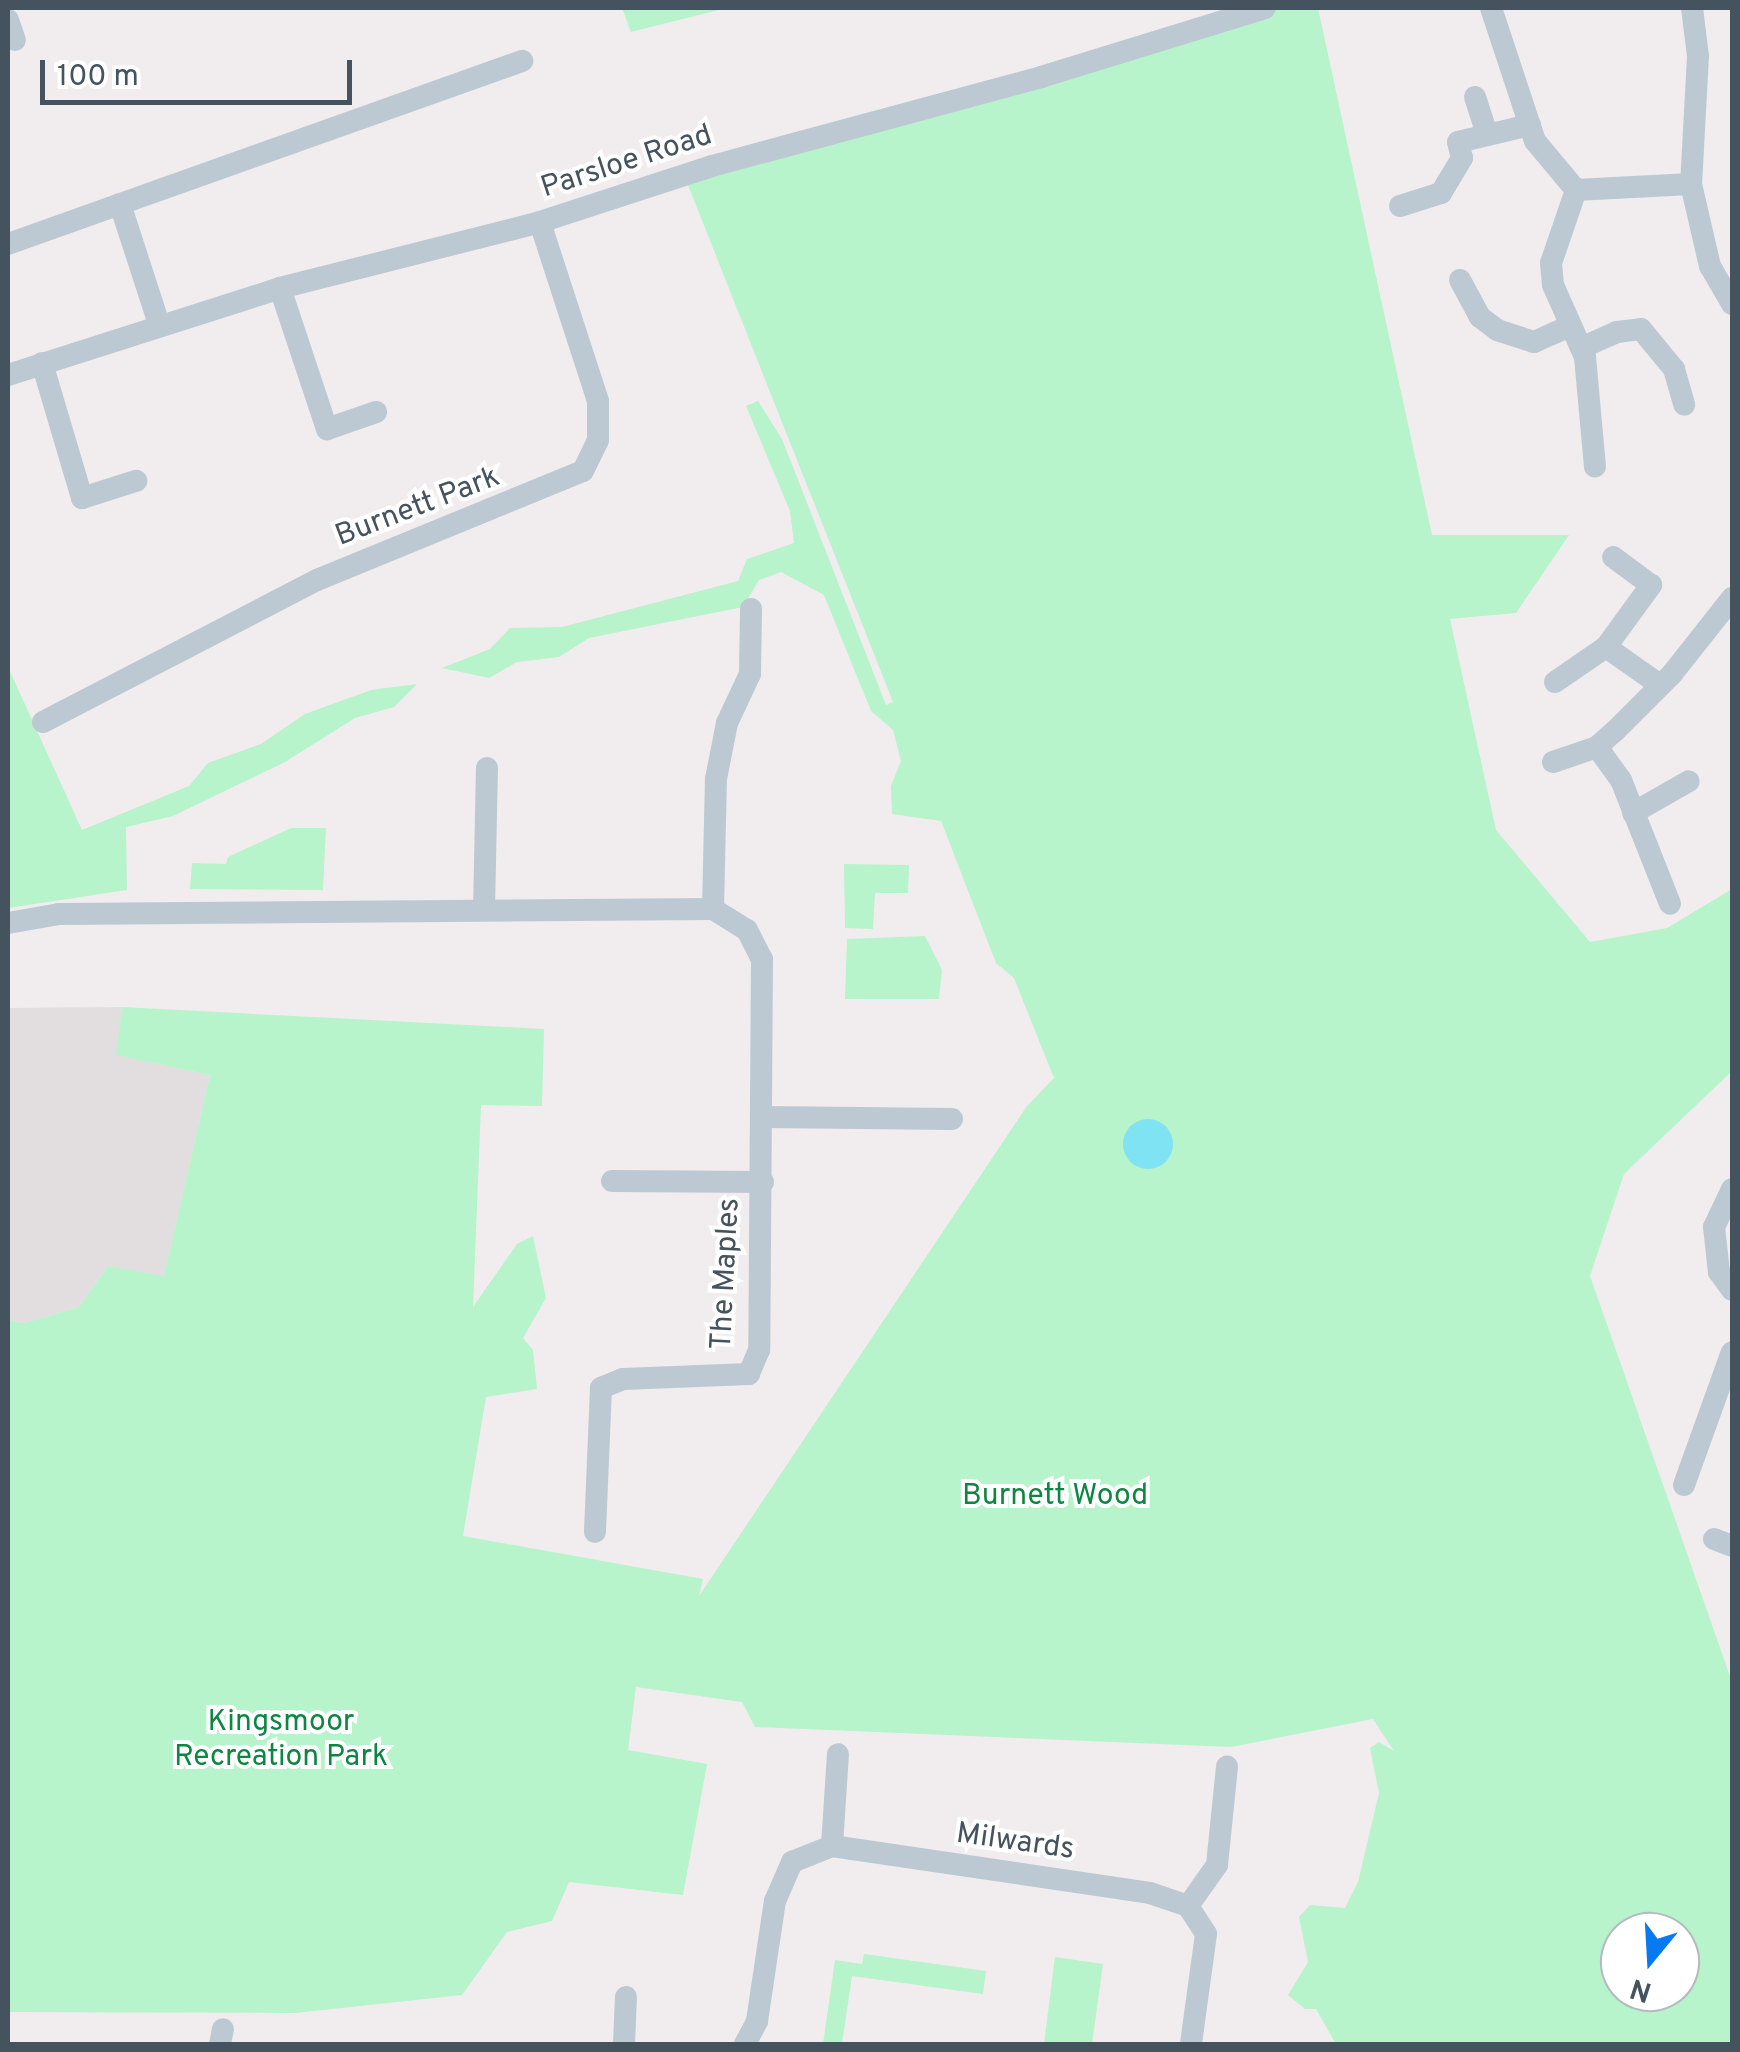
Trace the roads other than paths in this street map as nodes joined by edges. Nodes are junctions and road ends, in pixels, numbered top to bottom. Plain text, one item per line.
1 (1266, 8) edge
2 (1491, 8) edge
3 (1692, 8) edge
4 (522, 61) dead end
5 (1476, 97) dead end
6 (1530, 124) junction
7 (1487, 135) junction
8 (1691, 184) junction
9 (1576, 190) junction
10 (120, 204) junction
11 (1400, 206) dead end
12 (540, 222) junction
13 (8, 244) edge
14 (1460, 280) dead end
15 (280, 288) junction
16 (1732, 304) edge
17 (159, 324) junction
18 (1576, 337) junction
19 (42, 363) junction
20 (8, 375) edge
21 (1684, 405) dead end
22 (376, 412) dead end
23 (1566, 416) dead end
24 (1590, 416) junction
25 (1596, 467) dead end
26 (136, 481) dead end
27 (1613, 557) dead end
28 (1732, 598) edge
29 (751, 609) dead end
30 (1606, 647) junction
31 (1555, 682) dead end
32 (1660, 685) junction
33 (43, 722) dead end
34 (1596, 747) junction
35 (1553, 762) dead end
36 (487, 768) dead end
37 (1689, 782) dead end
38 (1634, 813) junction
39 (1670, 904) dead end
40 (713, 908) junction
41 (484, 910) junction
42 (8, 924) edge
43 (764, 1117) junction
44 (952, 1119) dead end
45 (612, 1182) dead end
46 (762, 1182) junction
47 (1732, 1189) edge
48 (1732, 1290) edge
49 (1732, 1352) edge
50 (1684, 1485) dead end
51 (595, 1532) dead end
52 (838, 1754) dead end
53 (1228, 1767) dead end
54 (832, 1846) junction
55 (1188, 1906) junction
56 (626, 1997) dead end
57 (624, 2044) edge
58 (745, 2044) edge
59 (1191, 2044) edge

1 - 12 street, Parsloe Road
2 - 6 street
3 - 8 street
4 - 10 street
5 - 7 street
6 - 7 street
6 - 9 street
7 - 11 street
8 - 9 street
8 - 16 street
9 - 18 street
10 - 13 street
10 - 17 street
12 - 15 street, Parsloe Road
12 - 33 street, Burnett Park
14 - 18 street
15 - 17 street, Parsloe Road
15 - 22 street
17 - 19 street, Parsloe Road
18 - 21 street
18 - 24 street
19 - 20 street, Parsloe Road
19 - 26 street
23 - 24 street
24 - 25 street
27 - 30 street
28 - 32 street
29 - 40 street
30 - 31 street
30 - 32 street
32 - 34 street
34 - 35 street
34 - 38 street
36 - 41 street
37 - 38 street
38 - 39 street
40 - 41 street
40 - 43 street, The Maples
41 - 42 street
43 - 44 street
43 - 46 street, The Maples
45 - 46 street, The Maples
46 - 51 street, The Maples
47 - 48 street
49 - 50 street
52 - 54 street
53 - 55 street
54 - 55 street, Milwards
54 - 58 street
55 - 59 street
56 - 57 street

